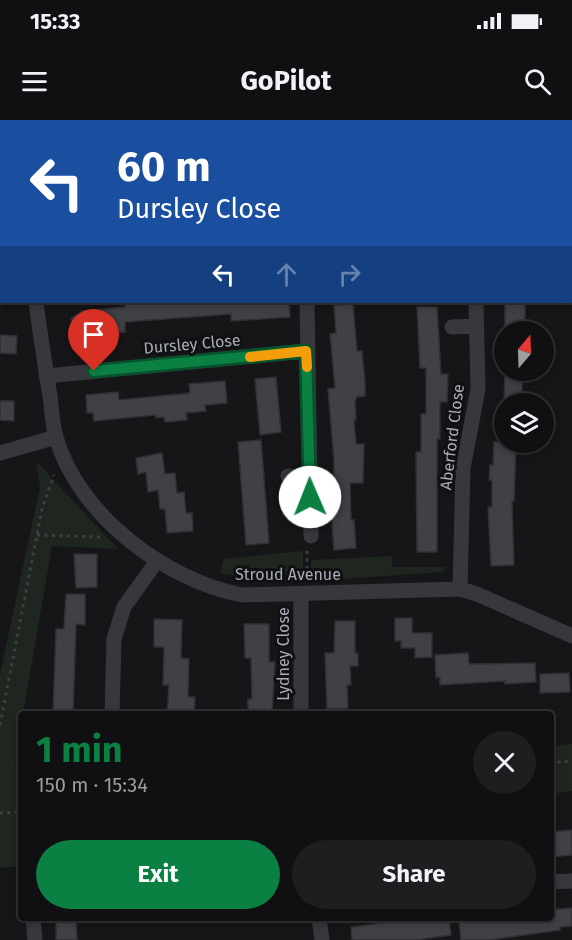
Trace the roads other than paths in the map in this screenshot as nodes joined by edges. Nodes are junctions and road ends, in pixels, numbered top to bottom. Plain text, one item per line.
1 (36, 303) edge
2 (307, 303) edge
3 (476, 304) dead end
4 (476, 326) junction
5 (452, 327) dead end
6 (306, 351) junction
7 (46, 376) junction
8 (56, 437) junction
9 (0, 453) edge
10 (288, 476) dead end
11 (310, 477) junction
12 (311, 536) road end
13 (157, 561) junction
14 (460, 589) junction
15 (304, 594) junction
16 (572, 636) edge
17 (112, 711) edge
18 (301, 711) edge
19 (572, 881) edge
20 (554, 882) edge
21 (33, 921) edge
22 (319, 921) edge
23 (35, 940) edge
24 (322, 940) edge

1 - 7 street, Stroud Avenue
2 - 6 street
3 - 4 street, Aberford Close
4 - 5 street
4 - 14 street, Aberford Close
6 - 7 street, Dursley Close
6 - 11 street
7 - 8 street, Stroud Avenue
8 - 9 street
8 - 13 street, Stroud Avenue
10 - 11 street
11 - 12 street
13 - 15 street, Stroud Avenue
13 - 17 street
14 - 15 street, Stroud Avenue
14 - 16 street, Stroud Avenue
15 - 18 street, Lydney Close
19 - 20 street
21 - 23 street
22 - 24 street

